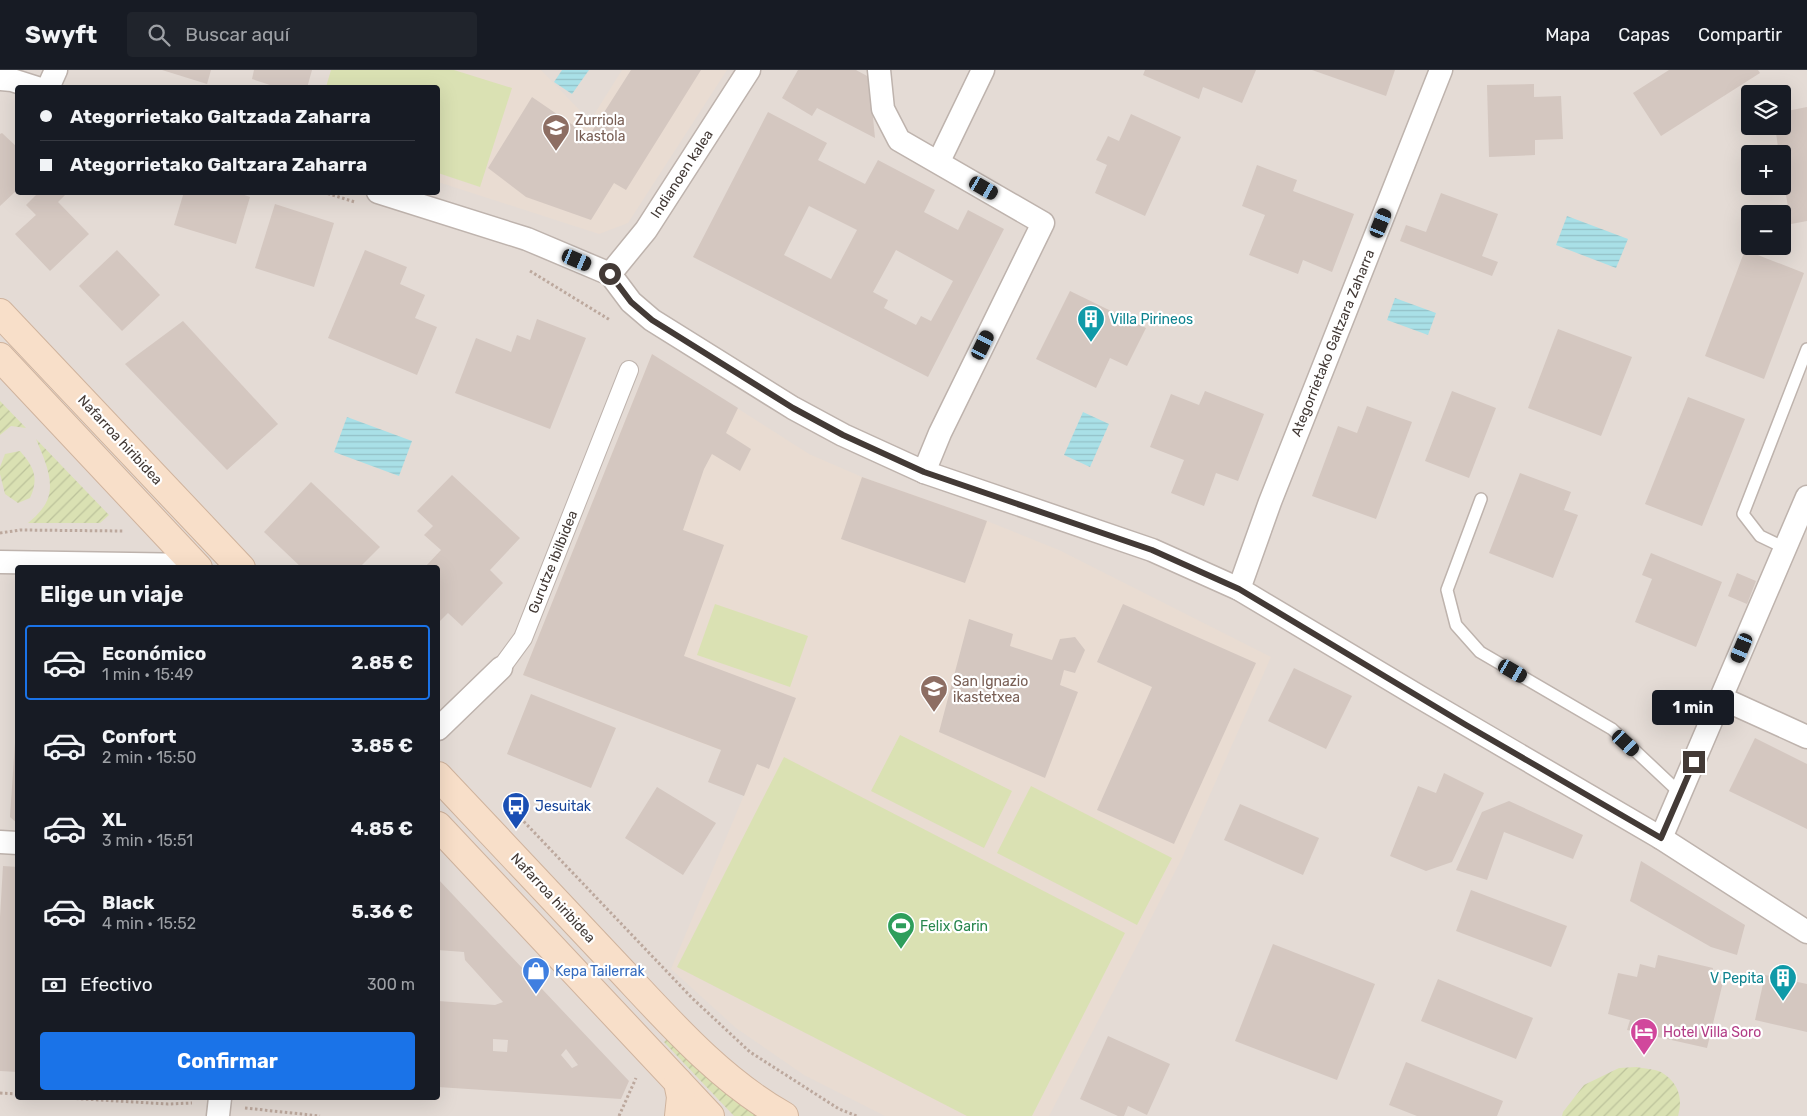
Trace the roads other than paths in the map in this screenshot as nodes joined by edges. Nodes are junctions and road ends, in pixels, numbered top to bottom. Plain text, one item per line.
1 (56, 70) edge
2 (748, 70) edge
3 (880, 70) edge
4 (983, 70) edge
5 (1440, 70) edge
6 (0, 79) edge
7 (28, 85) edge
8 (49, 85) edge
9 (939, 161) junction
10 (388, 195) edge
11 (610, 274) junction
12 (0, 313) edge
13 (1807, 350) edge
14 (0, 357) edge
15 (629, 370) dead end
16 (924, 472) junction
17 (1807, 497) edge
18 (1481, 499) dead end
19 (1785, 548) junction
20 (0, 562) edge
21 (178, 565) edge
22 (196, 565) edge
23 (237, 565) edge
24 (1239, 589) junction
25 (501, 668) joint
26 (1721, 698) junction
27 (440, 727) edge
28 (1807, 737) edge
29 (440, 778) edge
30 (1680, 793) junction
31 (440, 828) edge
32 (1661, 838) junction
33 (0, 842) edge
34 (15, 843) edge
35 (1807, 932) edge
36 (678, 1082) junction
37 (220, 1100) edge
38 (218, 1116) edge
39 (679, 1116) edge
40 (710, 1116) edge
41 (784, 1116) edge

1 - 8 street
2 - 11 street, Indianoen kalea
3 - 9 street
4 - 9 street
5 - 24 street, Ategorrietako Galtzara Zaharra
6 - 7 street
9 - 16 street
10 - 11 street
11 - 16 street
12 - 23 main road, Nafarroa hiribidea
13 - 19 lane
14 - 22 main road
15 - 25 street, Gurutze ibilbidea
16 - 24 street
17 - 19 street
18 - 30 lane
19 - 26 street
20 - 21 street
24 - 32 street
25 - 27 street, Gurutze ibilbidea
26 - 28 street
26 - 30 street
29 - 41 main road, Nafarroa hiribidea
30 - 32 street
31 - 36 main road
32 - 35 street
33 - 34 street
36 - 39 main road
36 - 40 main road
37 - 38 street

